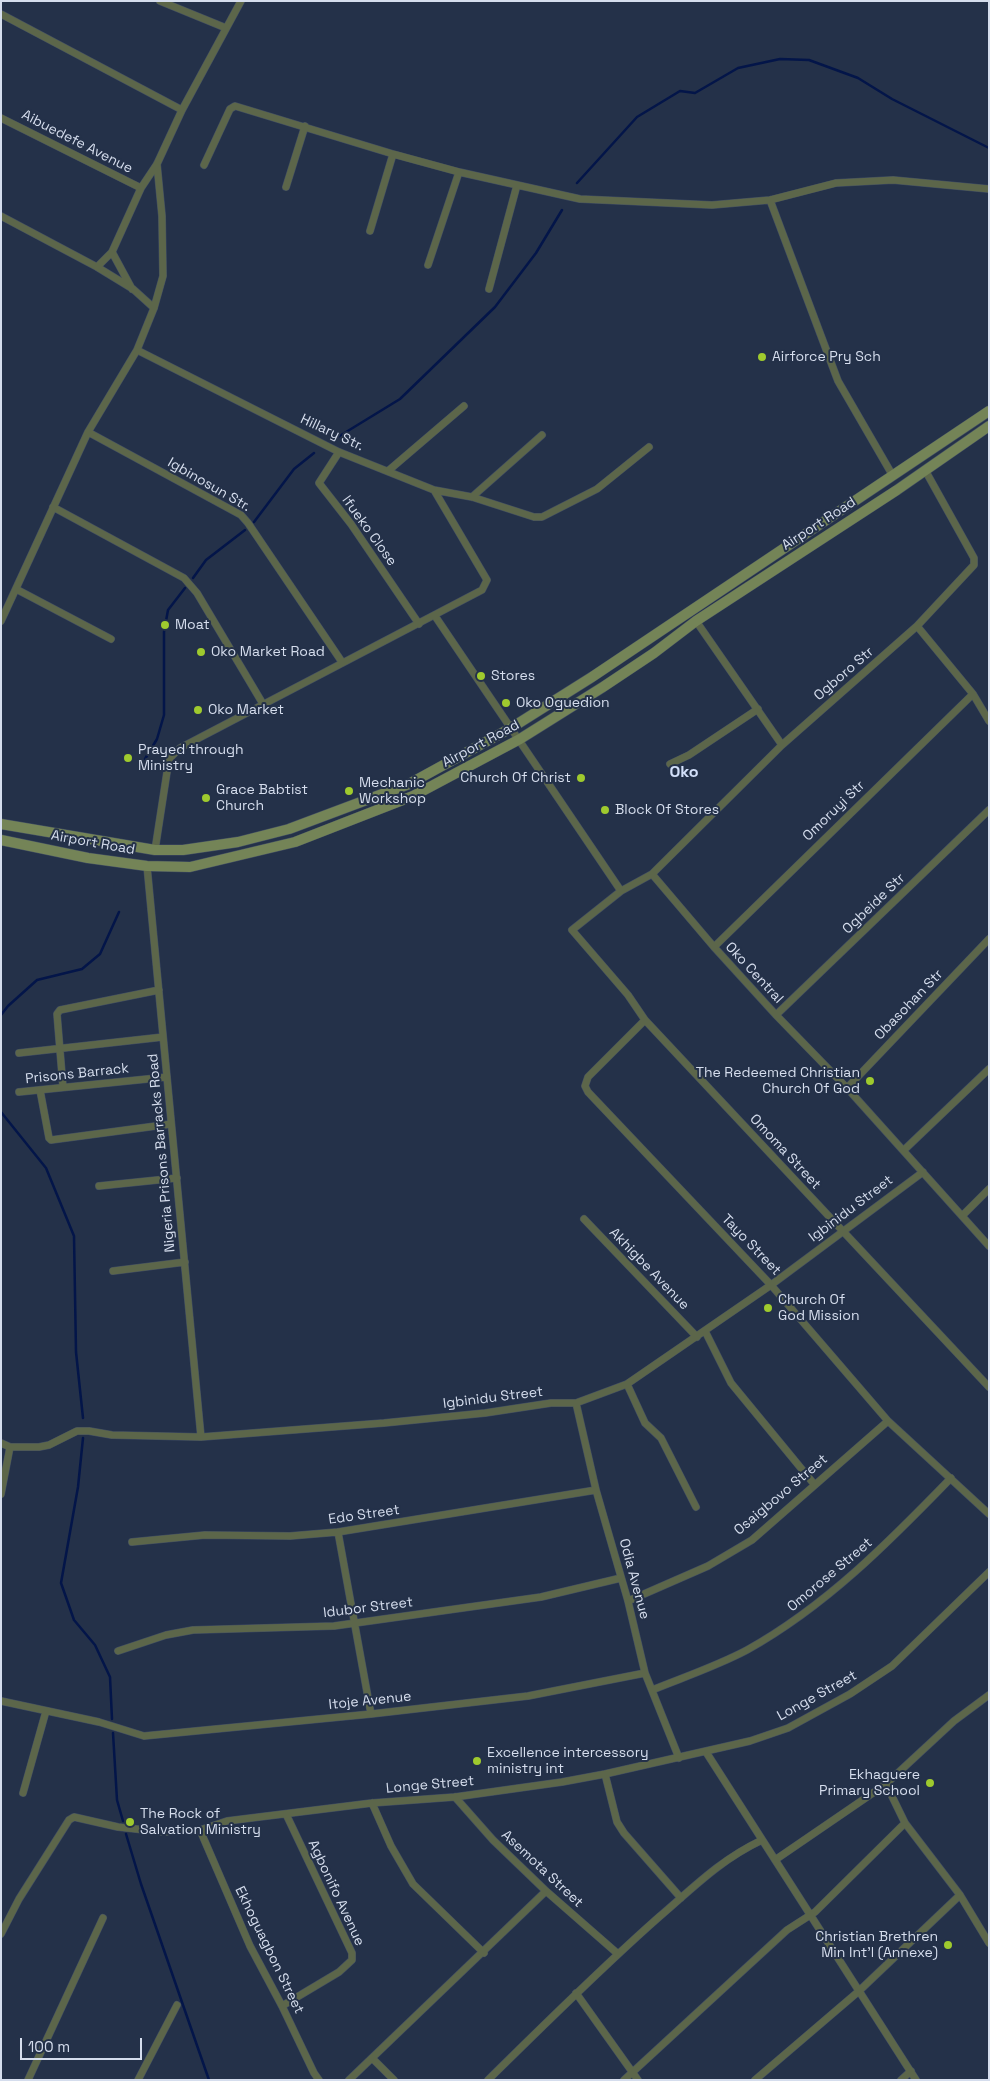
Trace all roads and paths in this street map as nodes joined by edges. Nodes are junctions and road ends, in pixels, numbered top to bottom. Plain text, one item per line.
1 (160, 1) edge
2 (241, 1) edge
3 (1, 14) edge
4 (226, 28) junction
5 (182, 110) junction
6 (1, 118) edge
7 (305, 126) junction
8 (393, 154) junction
9 (157, 164) junction
10 (204, 165) dead end
11 (459, 172) junction
12 (517, 185) junction
13 (286, 186) dead end
14 (141, 188) junction
15 (989, 189) edge
16 (770, 200) junction
17 (1, 216) edge
18 (370, 231) dead end
19 (112, 252) junction
20 (428, 265) dead end
21 (98, 268) junction
22 (489, 289) dead end
23 (133, 290) junction
24 (154, 308) junction
25 (137, 350) junction
26 (464, 406) dead end
27 (989, 411) edge
28 (989, 426) edge
29 (88, 432) junction
30 (542, 435) dead end
31 (649, 447) dead end
32 (339, 452) junction
33 (925, 470) junction
34 (388, 471) junction
35 (893, 476) junction
36 (434, 490) junction
37 (472, 497) junction
38 (54, 507) junction
39 (16, 588) junction
40 (435, 616) junction
41 (696, 620) junction
42 (1, 621) edge
43 (419, 624) junction
44 (918, 626) junction
45 (111, 639) dead end
46 (342, 662) junction
47 (973, 694) junction
48 (263, 704) junction
49 (758, 709) junction
50 (989, 721) edge
51 (511, 728) junction
52 (520, 739) junction
53 (782, 745) junction
54 (670, 764) dead end
55 (989, 810) edge
56 (1, 824) edge
57 (1, 840) edge
58 (155, 850) junction
59 (147, 866) junction
60 (652, 874) junction
61 (621, 891) junction
62 (989, 939) edge
63 (714, 947) junction
64 (159, 990) junction
65 (776, 1015) junction
66 (645, 1020) junction
67 (163, 1037) junction
68 (60, 1048) junction
69 (18, 1053) dead end
70 (989, 1068) edge
71 (167, 1077) junction
72 (63, 1087) junction
73 (847, 1088) junction
74 (40, 1090) junction
75 (18, 1092) dead end
76 (171, 1124) junction
77 (904, 1150) junction
78 (923, 1172) junction
79 (177, 1178) junction
80 (99, 1186) dead end
81 (989, 1189) edge
82 (962, 1216) junction
83 (584, 1219) dead end
84 (843, 1231) junction
85 (989, 1246) edge
86 (185, 1262) junction
87 (113, 1271) dead end
88 (771, 1285) junction
89 (705, 1331) junction
90 (697, 1337) junction
91 (627, 1384) junction
92 (989, 1387) edge
93 (576, 1402) junction
94 (888, 1421) junction
95 (201, 1437) junction
96 (1, 1443) edge
97 (10, 1447) junction
98 (951, 1478) junction
99 (814, 1484) junction
100 (596, 1490) junction
101 (1, 1494) edge
102 (696, 1507) dead end
103 (989, 1514) edge
104 (338, 1532) junction
105 (132, 1542) dead end
106 (989, 1572) edge
107 (621, 1578) junction
108 (628, 1601) junction
109 (356, 1623) junction
110 (118, 1651) dead end
111 (645, 1674) junction
112 (652, 1690) junction
113 (989, 1694) edge
114 (1, 1701) edge
115 (46, 1711) junction
116 (371, 1714) junction
117 (706, 1752) junction
118 (679, 1758) junction
119 (606, 1774) junction
120 (886, 1784) junction
121 (24, 1793) dead end
122 (455, 1797) junction
123 (372, 1803) junction
124 (286, 1814) junction
125 (905, 1823) junction
126 (200, 1830) junction
127 (762, 1840) junction
128 (776, 1860) junction
129 (546, 1892) junction
130 (960, 1895) junction
131 (681, 1898) junction
132 (810, 1914) junction
133 (103, 1918) dead end
134 (1, 1934) edge
135 (989, 1943) edge
136 (484, 1953) junction
137 (618, 1954) junction
138 (859, 1991) junction
139 (576, 1993) junction
140 (176, 2005) dead end
141 (282, 2006) junction
142 (372, 2058) junction
143 (911, 2071) junction
144 (633, 2072) junction
145 (28, 2080) edge
146 (138, 2080) edge
147 (319, 2080) edge
148 (349, 2080) edge
149 (394, 2080) edge
150 (488, 2080) edge
151 (624, 2080) edge
152 (638, 2080) edge
153 (756, 2080) edge
154 (901, 2080) edge
155 (916, 2080) edge

1 - 4 street
2 - 4 street
3 - 5 street
4 - 5 street
5 - 9 street
6 - 14 street, Aibuedefe Avenue
7 - 8 street
7 - 10 street
7 - 13 street
8 - 11 street
8 - 18 street
9 - 14 street
9 - 24 street
11 - 12 street
11 - 20 street
12 - 16 street
12 - 22 street
14 - 19 street
15 - 16 street
16 - 35 street
17 - 21 street
19 - 21 street
19 - 23 street
21 - 23 street
23 - 24 street
24 - 25 street
25 - 29 street
25 - 32 street, Hillary Str.
26 - 34 street
27 - 35 main road, Airport Road
28 - 33 main road, Airport Road
29 - 38 street
29 - 46 street, Igbinosun Str.
30 - 37 street
31 - 37 street, Hillary Str.
32 - 34 street, Hillary Str.
32 - 43 street, Ifueko Close
33 - 41 main road, Airport Road
33 - 44 street, Ogboro Str
34 - 36 street, Hillary Str.
35 - 51 main road, Airport Road
36 - 37 street, Hillary Str.
36 - 40 street
38 - 39 street
38 - 48 street
39 - 42 street
39 - 45 street
40 - 43 street
40 - 51 street
41 - 49 street
41 - 52 main road, Airport Road
43 - 46 street
44 - 47 street
44 - 53 street, Ogboro Str
46 - 48 street
47 - 50 street
47 - 63 street, Omoruyi Str
48 - 58 street
49 - 53 street
49 - 54 street
51 - 52 street
51 - 58 main road, Airport Road
52 - 59 main road, Airport Road
52 - 61 street
53 - 60 street, Ogboro Str
55 - 65 street, Ogbeide Str
56 - 58 main road, Airport Road
57 - 59 main road, Airport Road
59 - 64 street, Nigeria Prisons Barracks Road
60 - 61 street
60 - 63 street, Oko Central
61 - 66 street, Omoma Street
62 - 73 street, Obasohan Str
63 - 65 street, Oko Central
64 - 67 street, Nigeria Prisons Barracks Road
64 - 68 street
65 - 73 street, Oko Central
66 - 84 street, Omoma Street
66 - 88 street, Tayo Street
67 - 68 street
67 - 71 street, Nigeria Prisons Barracks Road
68 - 69 street
68 - 72 street
70 - 77 street
71 - 72 street, Prisons Barrack
71 - 76 street, Nigeria Prisons Barracks Road
72 - 74 street, Prisons Barrack
73 - 77 street, Oko Central
74 - 75 street, Prisons Barrack
74 - 76 street
76 - 79 street, Nigeria Prisons Barracks Road
77 - 78 street, Oko Central
78 - 82 street, Oko Central
78 - 84 street, Igbinidu Street
79 - 80 street
79 - 86 street, Nigeria Prisons Barracks Road
81 - 82 street
82 - 85 street, Oko Central
83 - 90 street, Akhigbe Avenue
84 - 88 street, Igbinidu Street
84 - 92 street, Omoma Street
86 - 87 street
86 - 95 street, Nigeria Prisons Barracks Road
88 - 89 street, Igbinidu Street
88 - 94 street, Tayo Street
89 - 90 street, Igbinidu Street
89 - 99 street
90 - 91 street, Igbinidu Street
91 - 93 street, Igbinidu Street
91 - 102 street
93 - 95 street, Igbinidu Street
93 - 100 street, Odia Avenue
94 - 98 street, Tayo Street
94 - 99 street, Osaigbovo Street
95 - 97 street, Igbinidu Street
96 - 97 street, Igbinidu Street
97 - 101 street
98 - 103 street, Tayo Street
98 - 112 street, Omorose Street
99 - 108 street, Osaigbovo Street
100 - 104 street, Edo Street
100 - 107 street, Odia Avenue
104 - 105 street, Edo Street
104 - 109 street
106 - 117 street, Longe Street
107 - 108 street, Odia Avenue
107 - 109 street, Idubor Street
108 - 111 street, Odia Avenue
109 - 110 street, Idubor Street
109 - 116 street
111 - 112 street, Odia Avenue
111 - 116 street, Itoje Avenue
112 - 118 street, Odia Avenue
113 - 120 street
114 - 115 street, Itoje Avenue
115 - 116 street, Itoje Avenue
115 - 121 street
117 - 118 street, Longe Street
117 - 127 street
118 - 119 street, Longe Street
119 - 122 street, Longe Street
119 - 131 street
120 - 125 street
120 - 128 street
122 - 123 street, Longe Street
122 - 129 street, Asemota Street
123 - 124 street, Longe Street
123 - 136 street
124 - 126 street, Longe Street
124 - 141 street, Agbonifo Avenue
125 - 130 street
125 - 132 street
126 - 134 street, Longe Street
126 - 141 street, Ekhoguagbon Street
127 - 128 street
127 - 131 street
128 - 132 street
129 - 136 street
129 - 137 street, Asemota Street
130 - 135 street
130 - 138 street
131 - 137 street
132 - 138 street
132 - 144 street
133 - 145 street
136 - 142 street
137 - 139 street
138 - 143 street
138 - 153 street
139 - 144 street
139 - 150 street
140 - 146 street
141 - 147 street, Ekhoguagbon Street
142 - 148 street
142 - 149 street
143 - 154 street
143 - 155 street
144 - 151 street
144 - 152 street

